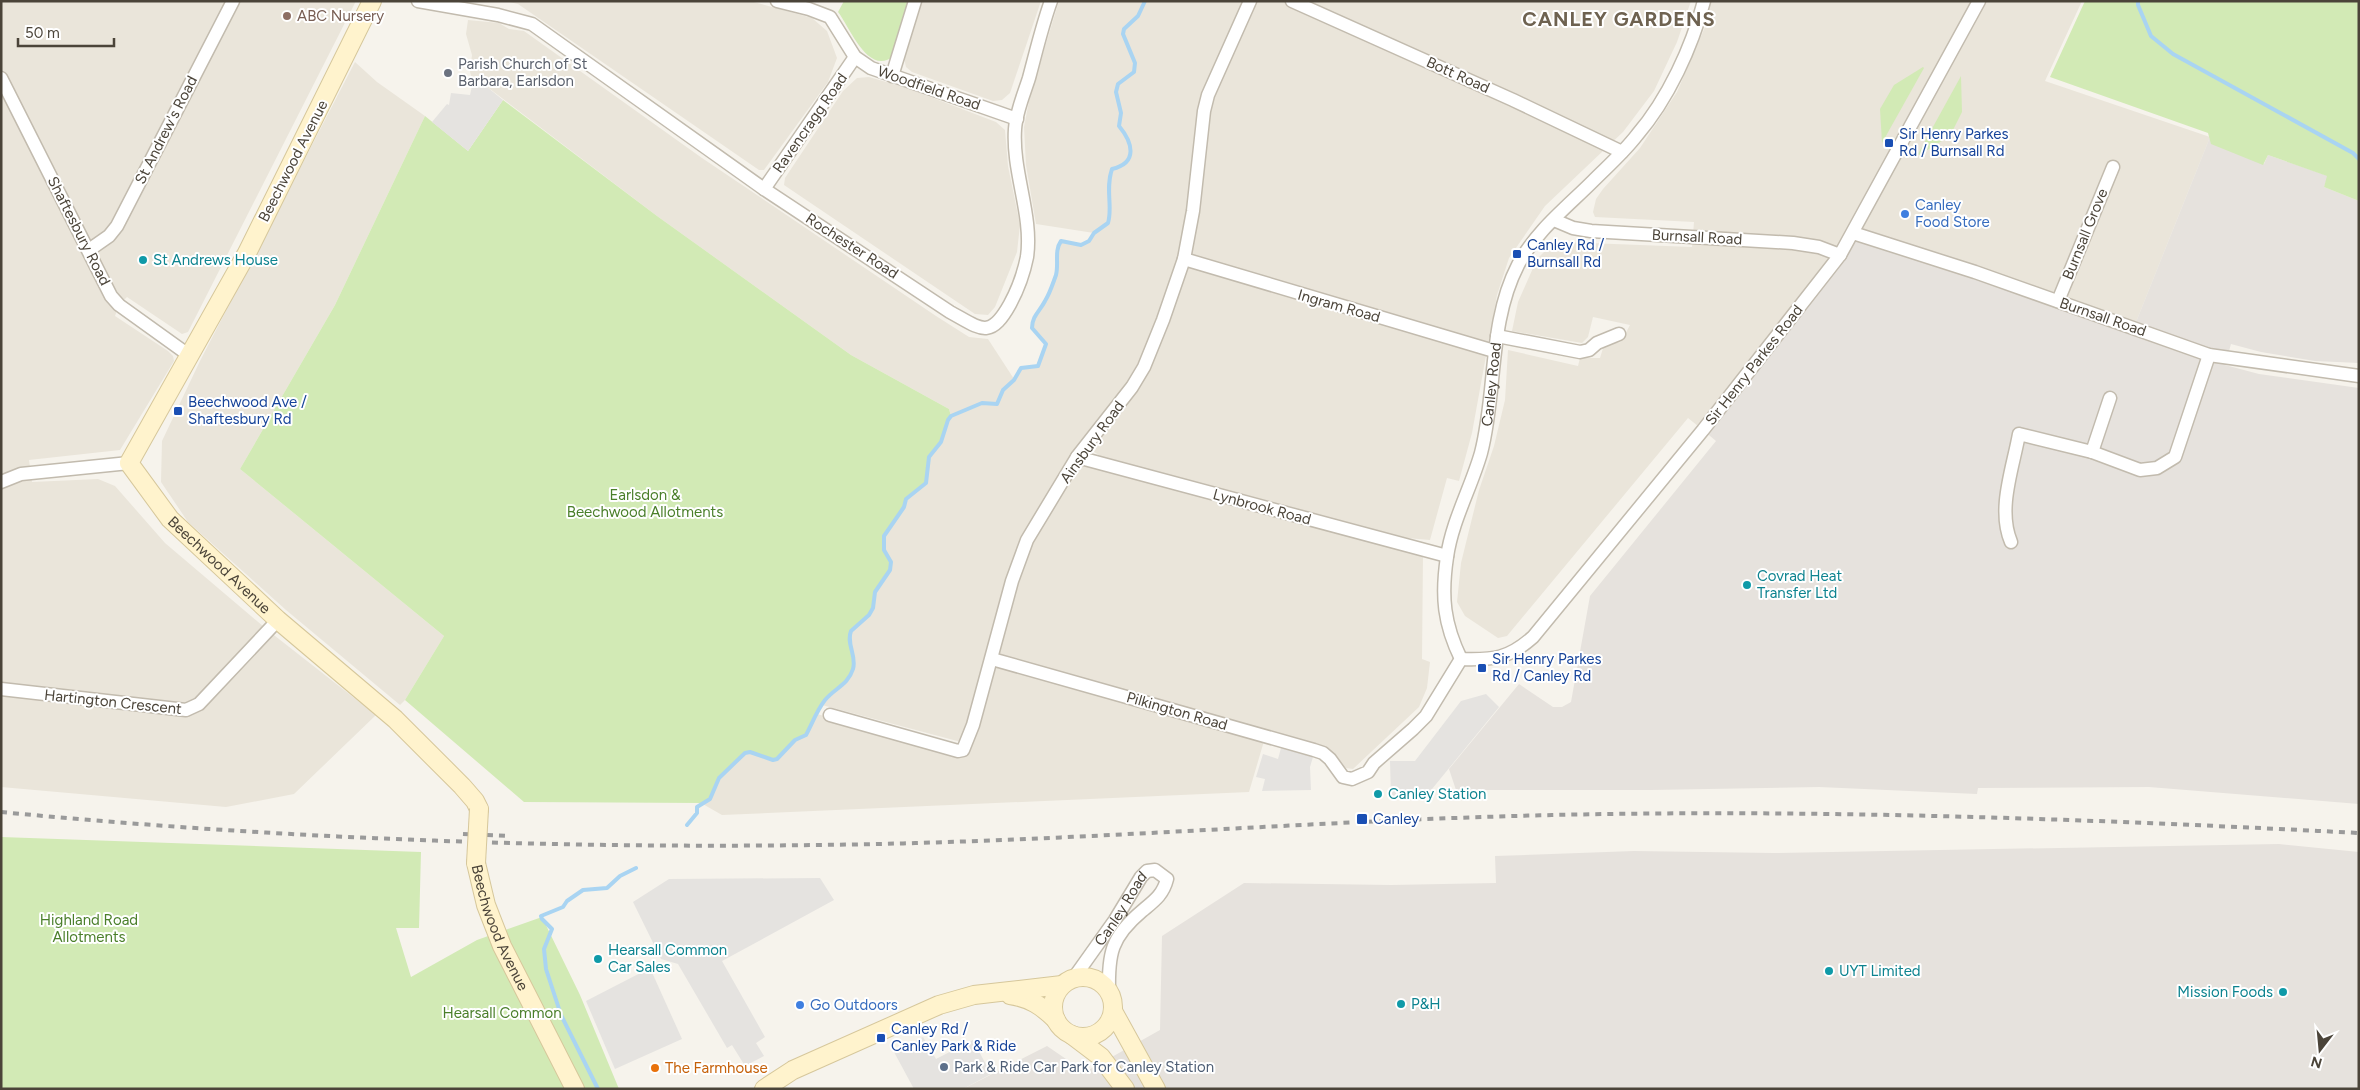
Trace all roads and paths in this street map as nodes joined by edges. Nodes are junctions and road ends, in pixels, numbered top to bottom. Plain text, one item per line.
1 (233, 1) edge
2 (372, 1) edge
3 (418, 1) edge
4 (777, 1) edge
5 (915, 1) edge
6 (1051, 1) edge
7 (1250, 1) edge
8 (1292, 1) edge
9 (1704, 1) edge
10 (1979, 1) edge
11 (855, 57) junction
12 (892, 76) junction
13 (1, 78) edge
14 (1017, 119) junction
15 (1622, 152) junction
16 (2113, 167) dead end
17 (764, 189) junction
18 (1554, 220) junction
19 (1853, 233) junction
20 (89, 250) junction
21 (1840, 255) junction
22 (1184, 259) junction
23 (2058, 301) junction
24 (1619, 334) dead end
25 (1497, 336) junction
26 (1494, 350) junction
27 (2209, 355) junction
28 (190, 356) junction
29 (2359, 376) edge
30 (2110, 398) dead end
31 (2092, 452) junction
32 (1077, 457) junction
33 (129, 463) junction
34 (1, 482) edge
35 (2011, 542) dead end
36 (1447, 556) junction
37 (278, 620) junction
38 (992, 659) junction
39 (1461, 660) junction
40 (1, 690) edge
41 (830, 715) dead end
42 (1067, 982) junction
43 (997, 992) junction
44 (1109, 992) junction
45 (1113, 1011) junction
46 (1056, 1020) junction
47 (1070, 1034) junction
48 (575, 1089) edge
49 (764, 1089) edge
50 (1125, 1089) edge
51 (1156, 1089) edge

1 - 20 street, St Andrew's Road
2 - 28 street, Beechwood Avenue
3 - 17 street, Rochester Road
4 - 11 street, Woodfield Road
5 - 12 street
6 - 14 street, Rochester Road
7 - 22 street, Ainsbury Road
8 - 15 street, Bott Road
9 - 15 street, Canley Road
10 - 19 street, Sir Henry Parkes Road
11 - 12 street, Woodfield Road
11 - 17 street, Ravencragg Road
12 - 14 street, Woodfield Road
13 - 20 street, Shaftesbury Road
14 - 17 street, Rochester Road
15 - 18 street, Canley Road
16 - 23 street, Burnsall Grove
18 - 21 street, Burnsall Road
18 - 25 street, Canley Road
19 - 21 street, Sir Henry Parkes Road
19 - 23 street, Burnsall Road
20 - 28 street, Shaftesbury Road
21 - 39 street, Sir Henry Parkes Road
22 - 26 street, Ingram Road
22 - 32 street, Ainsbury Road
23 - 27 street, Burnsall Road
24 - 25 street
25 - 26 street, Canley Road
26 - 36 street, Canley Road
27 - 29 street, Burnsall Road
27 - 31 street
28 - 33 street, Beechwood Avenue
30 - 31 street
31 - 35 street
32 - 36 street, Lynbrook Road
32 - 38 street, Ainsbury Road
33 - 34 street
33 - 37 street, Beechwood Avenue
36 - 39 street, Canley Road
37 - 40 street, Hartington Crescent
37 - 48 street, Beechwood Avenue, bridge
38 - 39 street, Pilkington Road
38 - 41 street, Ainsbury Road
42 - 43 street
42 - 44 street
42 - 44 street, Canley Road
42 - 46 street
43 - 46 street
43 - 49 street
44 - 45 street
45 - 47 street
45 - 51 street
46 - 47 street
47 - 50 street

